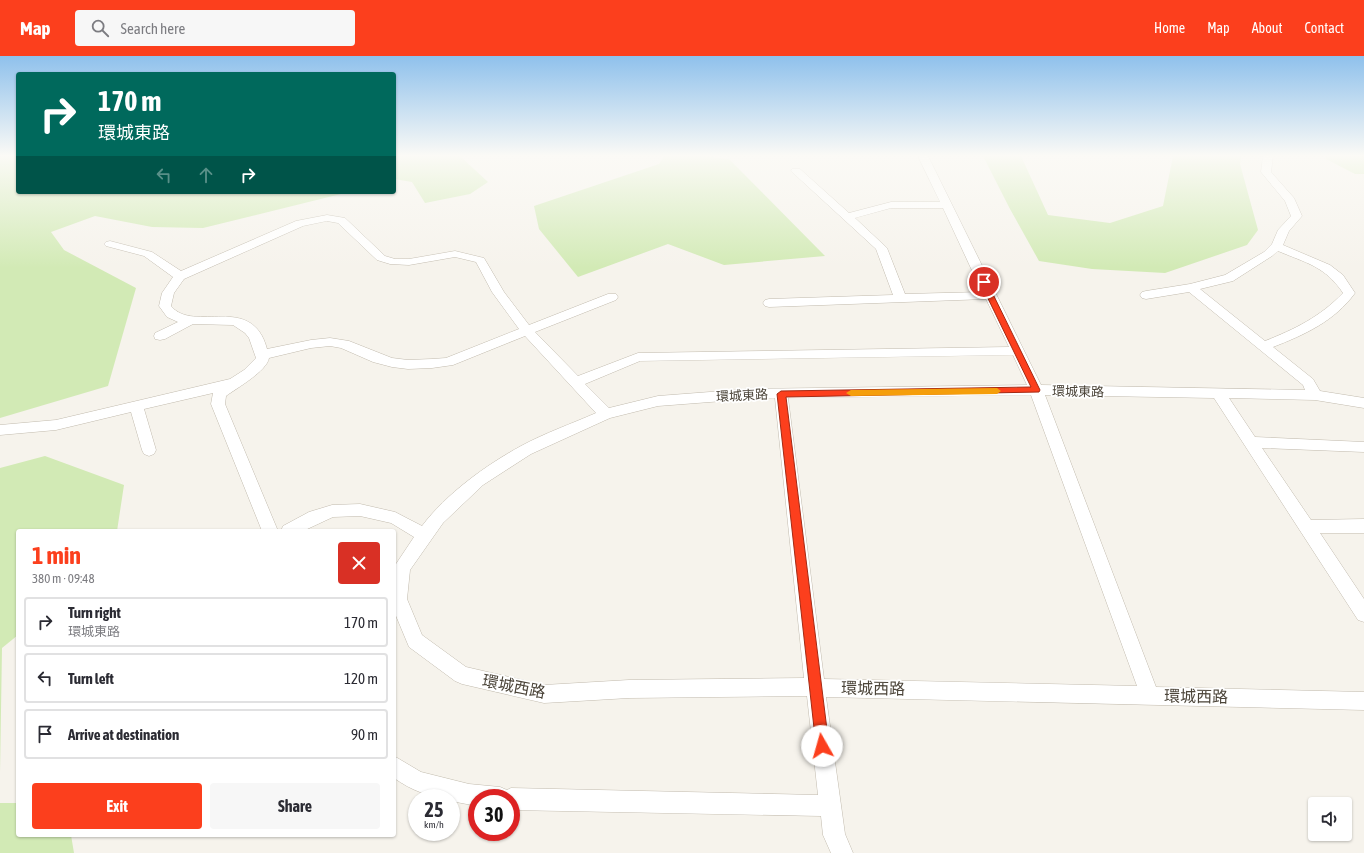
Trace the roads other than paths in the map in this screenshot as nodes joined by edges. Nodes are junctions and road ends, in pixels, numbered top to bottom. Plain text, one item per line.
1 (821, 193) edge
2 (940, 193) edge
3 (1284, 193) edge
4 (946, 205) junction
5 (847, 217) junction
6 (110, 244) dead end
7 (1278, 246) junction
8 (180, 276) junction
9 (1191, 288) junction
10 (990, 295) junction
11 (1146, 295) dead end
12 (612, 297) dead end
13 (900, 298) junction
14 (769, 303) dead end
15 (190, 321) junction
16 (528, 331) junction
17 (160, 336) dead end
18 (1263, 346) junction
19 (1017, 351) junction
20 (262, 355) junction
21 (576, 382) junction
22 (235, 383) junction
23 (1036, 390) junction
24 (1218, 393) junction
25 (781, 394) junction
26 (1315, 395) junction
27 (1364, 403) edge
28 (136, 406) junction
29 (606, 414) junction
30 (0, 430) edge
31 (1250, 442) junction
32 (1364, 447) edge
33 (149, 450) dead end
34 (1364, 526) edge
35 (1307, 527) junction
36 (269, 529) edge
37 (292, 529) edge
38 (424, 535) junction
39 (1364, 614) edge
40 (815, 687) junction
41 (1150, 695) junction
42 (1364, 701) edge
43 (396, 767) edge
44 (468, 795) edge
45 (520, 799) edge
46 (830, 806) junction
47 (842, 853) edge

1 - 5 street
2 - 4 street
3 - 7 street
4 - 5 street
4 - 10 street
5 - 13 street
6 - 8 street
7 - 9 street
7 - 18 street
8 - 15 street
8 - 16 street
9 - 11 street
9 - 18 street
10 - 13 street
10 - 19 street
12 - 16 street
13 - 14 street
15 - 17 street
15 - 20 street
16 - 20 street
16 - 21 street
18 - 26 street
19 - 21 street
19 - 23 street
20 - 22 street
21 - 29 street
22 - 28 street
22 - 36 street
23 - 24 street, 環城東路
23 - 25 street, 環城東路
23 - 41 street
24 - 26 street, 環城東路
24 - 31 street
25 - 29 street, 環城東路
25 - 40 street
26 - 27 street, 環城東路
28 - 30 street
28 - 33 street
29 - 38 street, 環城東路
31 - 32 street
31 - 35 street
34 - 35 street
35 - 39 street
37 - 38 street
38 - 40 street, 環城西路
40 - 41 street, 環城西路
40 - 46 street
41 - 42 street, 環城西路
43 - 44 street
45 - 46 street
46 - 47 street

